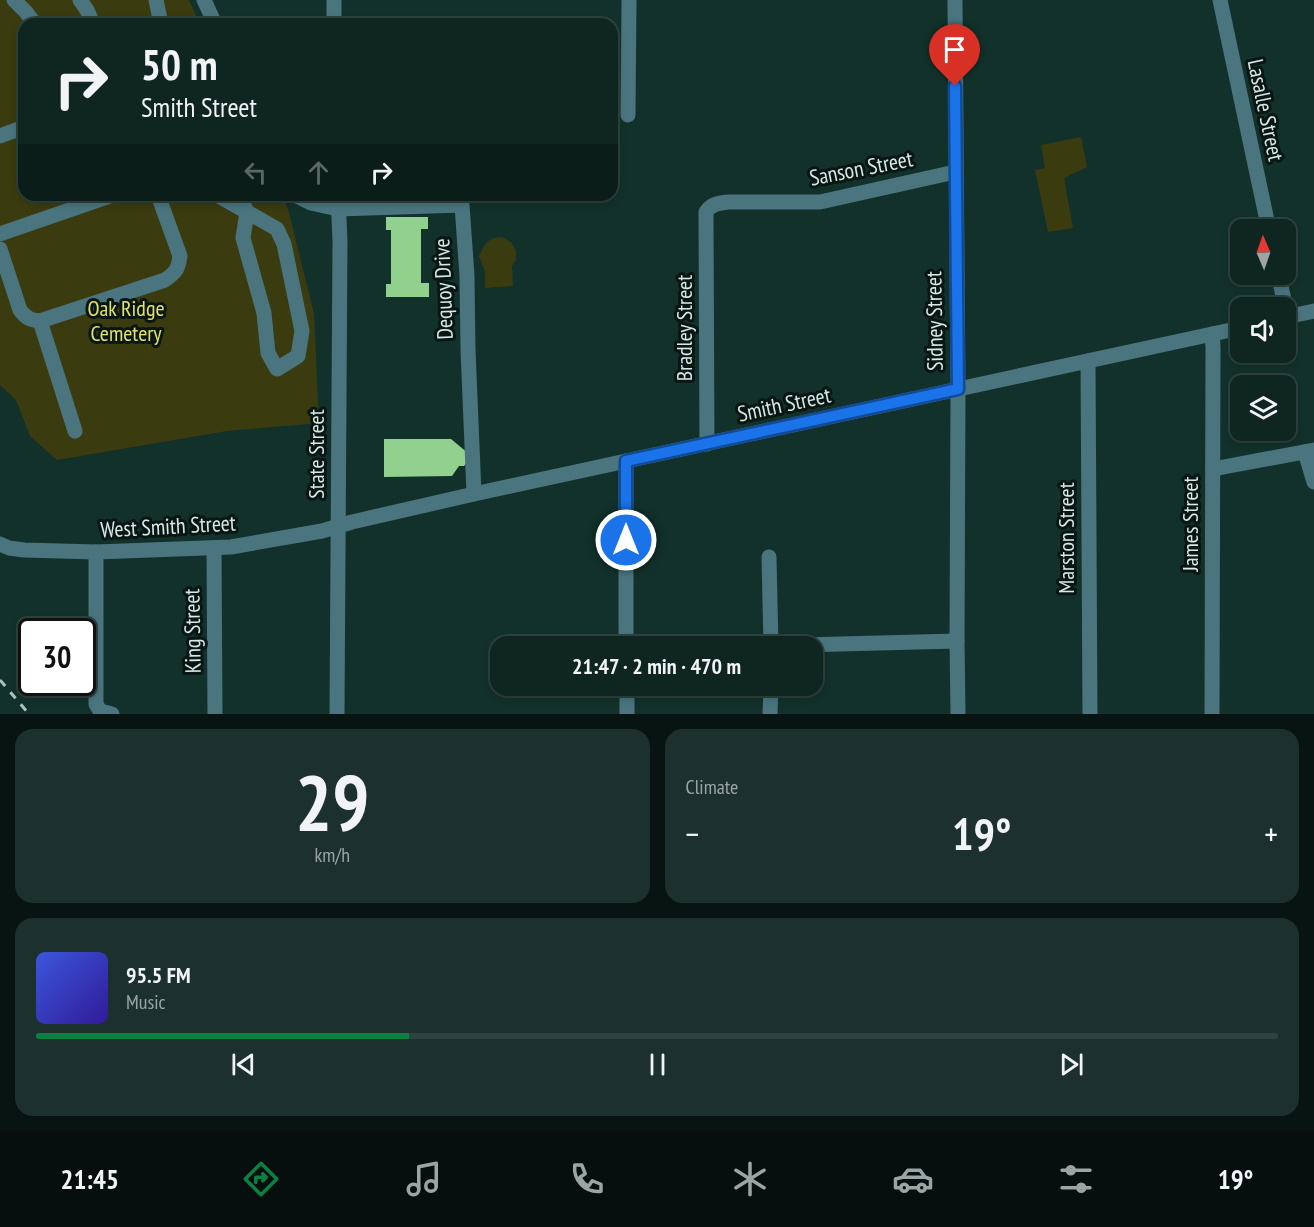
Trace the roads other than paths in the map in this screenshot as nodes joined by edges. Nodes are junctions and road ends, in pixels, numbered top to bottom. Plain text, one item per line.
1 (14, 0) edge
2 (80, 0) edge
3 (156, 0) edge
4 (204, 0) edge
5 (334, 0) edge
6 (629, 0) edge
7 (955, 0) edge
8 (1220, 0) edge
9 (30, 18) edge
10 (90, 18) edge
11 (160, 18) edge
12 (212, 18) edge
13 (334, 18) edge
14 (628, 115) dead end
15 (18, 129) edge
16 (0, 136) edge
17 (956, 172) junction
18 (96, 201) edge
19 (160, 201) edge
20 (228, 201) edge
21 (242, 201) edge
22 (307, 201) edge
23 (338, 202) edge
24 (247, 212) junction
25 (706, 212) joint
26 (1267, 219) edge
27 (0, 234) edge
28 (0, 249) edge
29 (1314, 311) edge
30 (1296, 315) edge
31 (40, 321) junction
32 (1230, 330) edge
33 (1212, 334) junction
34 (1088, 361) junction
35 (958, 389) junction
36 (75, 431) dead end
37 (707, 444) junction
38 (1310, 451) edge
39 (626, 461) junction
40 (1213, 469) junction
41 (1314, 482) edge
42 (474, 494) junction
43 (338, 526) junction
44 (0, 544) edge
45 (214, 548) junction
46 (96, 552) junction
47 (769, 557) dead end
48 (626, 636) edge
49 (771, 636) edge
50 (957, 641) junction
51 (823, 645) edge
52 (627, 696) edge
53 (771, 696) edge
54 (106, 713) edge
55 (215, 714) edge
56 (337, 714) edge
57 (627, 714) edge
58 (771, 714) edge
59 (958, 714) edge
60 (1090, 714) edge
61 (1212, 714) edge

1 - 9 street
2 - 10 street
3 - 11 street
4 - 12 street
5 - 13 street
6 - 14 street
7 - 17 street, Sidney Street
8 - 26 street, Lasalle Street
15 - 16 street
17 - 25 street, Sanson Street
17 - 35 street, Sidney Street
18 - 27 street
19 - 31 street
20 - 24 street
21 - 24 street
22 - 23 street
23 - 42 street, Dequoy Drive
23 - 43 street, State Street
24 - 24 street
25 - 37 street, Bradley Street
28 - 31 street
29 - 30 street
31 - 36 street
32 - 33 street, Smith Street
33 - 34 street, Smith Street
33 - 40 street, James Street
34 - 35 street, Smith Street
34 - 60 street, Marston Street
35 - 37 street, Smith Street
35 - 50 street, Sidney Street
37 - 39 street, Smith Street
38 - 40 street
38 - 41 street
39 - 42 street, Smith Street
39 - 48 street
40 - 61 street, James Street
42 - 43 street, Smith Street
43 - 45 street, West Smith Street
43 - 56 street, State Street
44 - 46 street, West Smith Street
45 - 46 street, West Smith Street
45 - 55 street, King Street
46 - 54 street
47 - 49 street
50 - 51 street
50 - 59 street, Sidney Street
52 - 57 street
53 - 58 street

